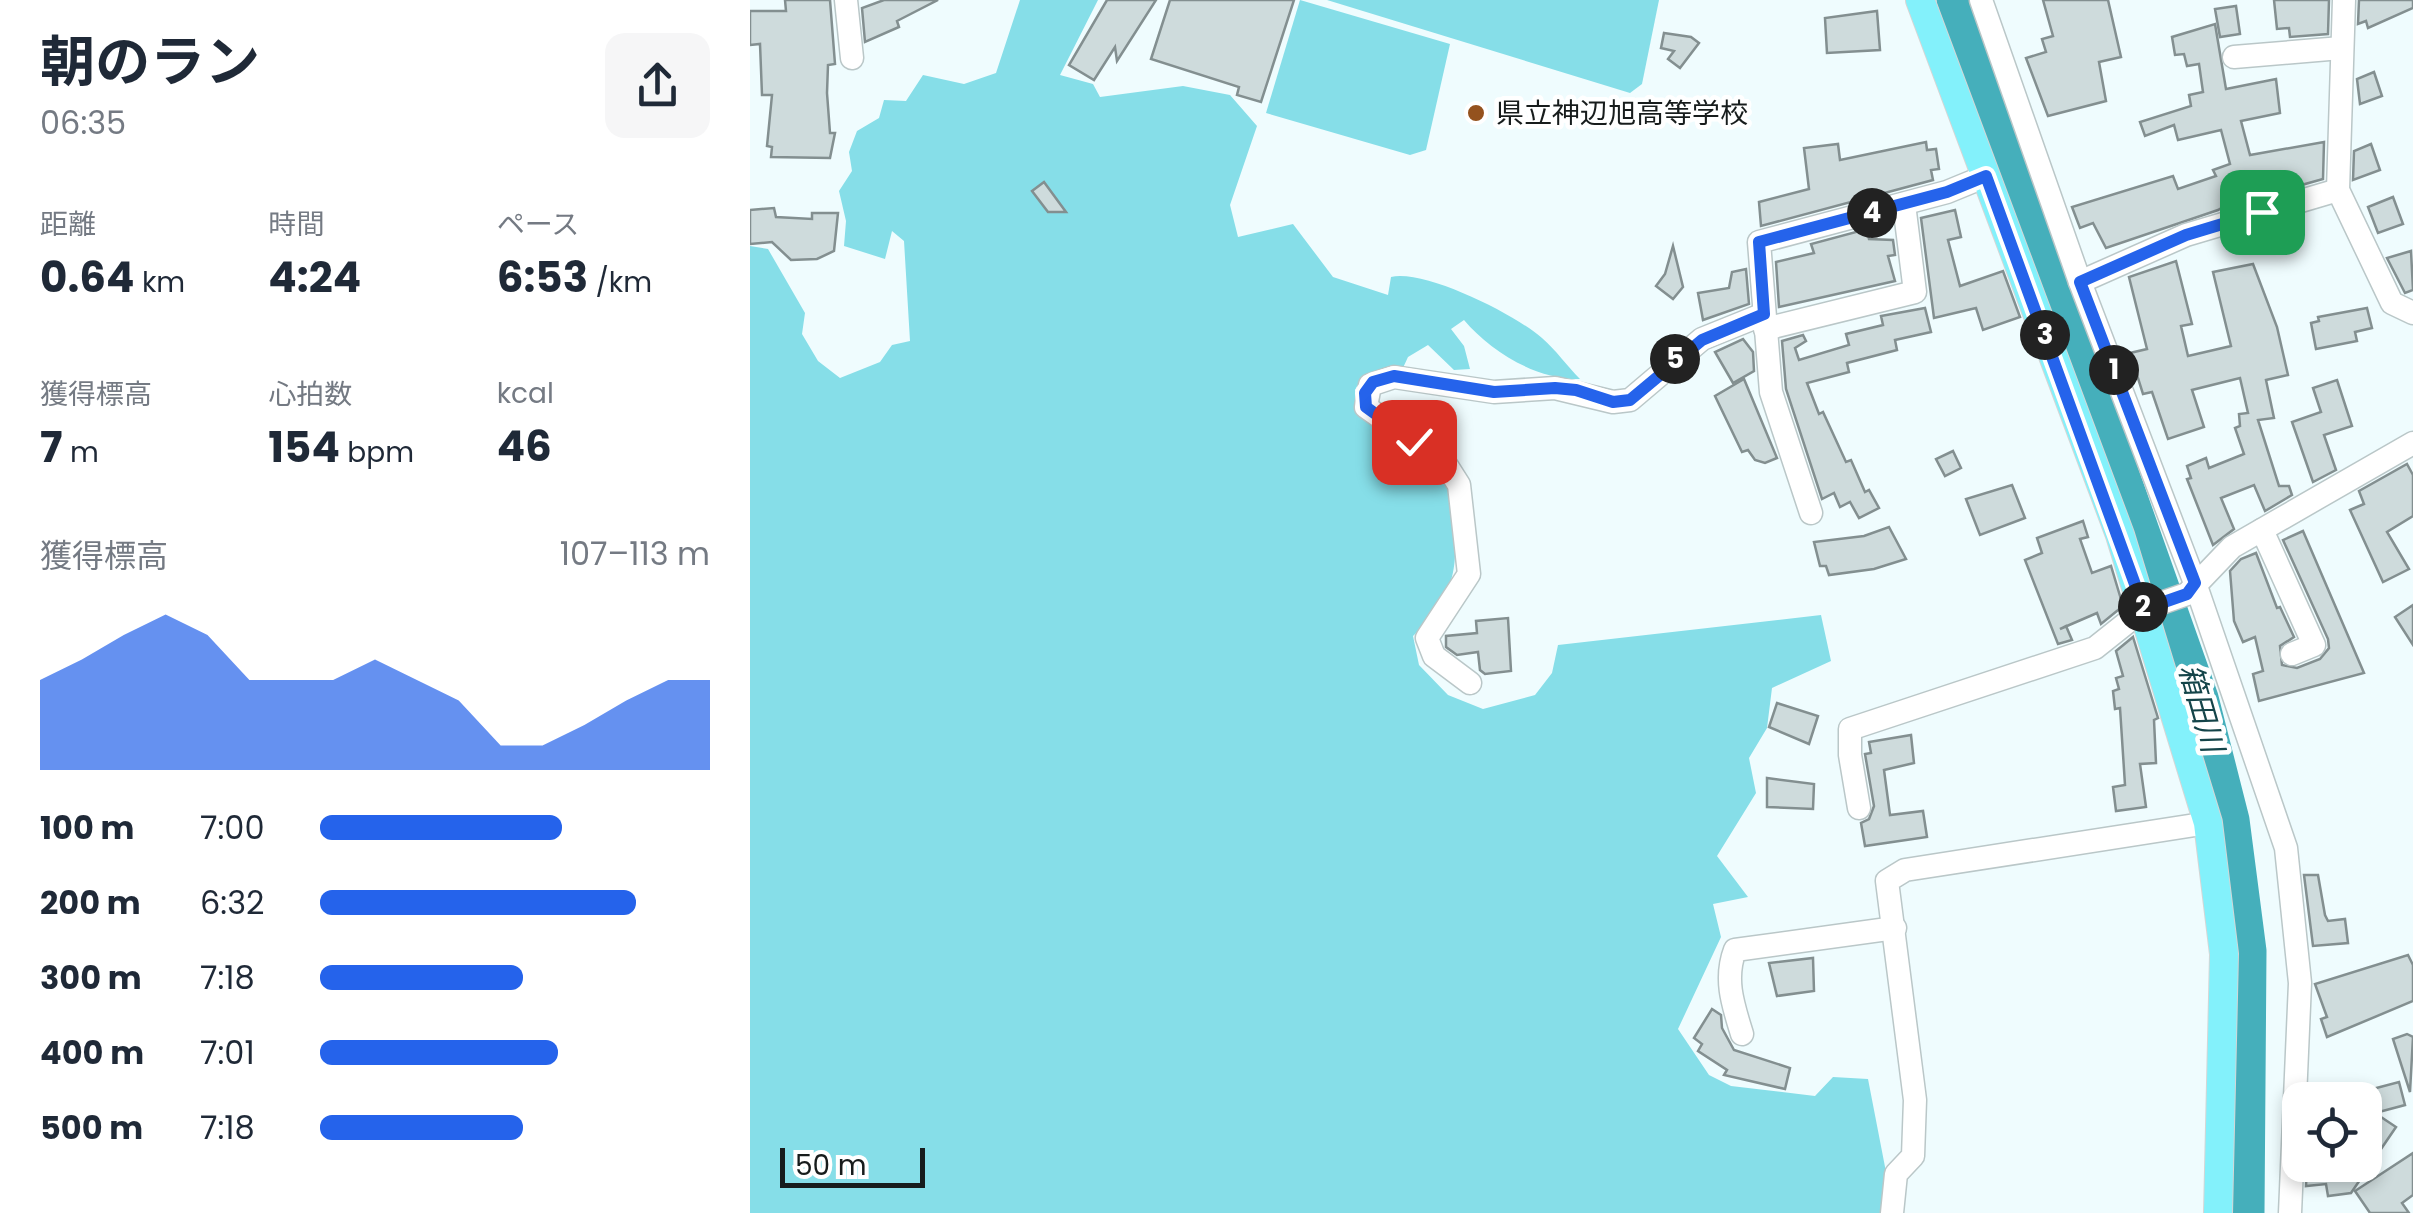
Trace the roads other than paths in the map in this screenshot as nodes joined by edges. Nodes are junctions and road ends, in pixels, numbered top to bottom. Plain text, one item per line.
1 (846, 0) edge
2 (1920, 0) edge
3 (1981, 0) edge
4 (2344, 0) edge
5 (2341, 48) junction
6 (2234, 57) dead end
7 (852, 58) dead end
8 (1986, 176) junction
9 (2338, 190) junction
10 (1904, 204) junction
11 (2080, 282) junction
12 (2413, 314) edge
13 (1764, 322) junction
14 (2413, 443) edge
15 (1811, 513) dead end
16 (2262, 530) junction
17 (2191, 588) junction
18 (2147, 608) junction
19 (2292, 654) dead end
20 (1470, 683) dead end
21 (1859, 808) dead end
22 (2208, 823) junction
23 (1895, 928) junction
24 (1742, 1034) dead end
25 (1892, 1213) edge
26 (2218, 1213) edge
27 (2290, 1213) edge

1 - 7 street
2 - 8 main road
3 - 11 street
4 - 5 street
5 - 6 street
5 - 9 street
8 - 10 street
8 - 18 main road
9 - 11 street
9 - 12 street
10 - 13 street
10 - 13 street
11 - 17 street
13 - 15 street
13 - 20 street
14 - 16 street
16 - 17 street
16 - 19 street
17 - 18 street
17 - 27 street
18 - 21 street
18 - 22 main road
22 - 23 street
22 - 26 main road
23 - 24 street
23 - 25 street

